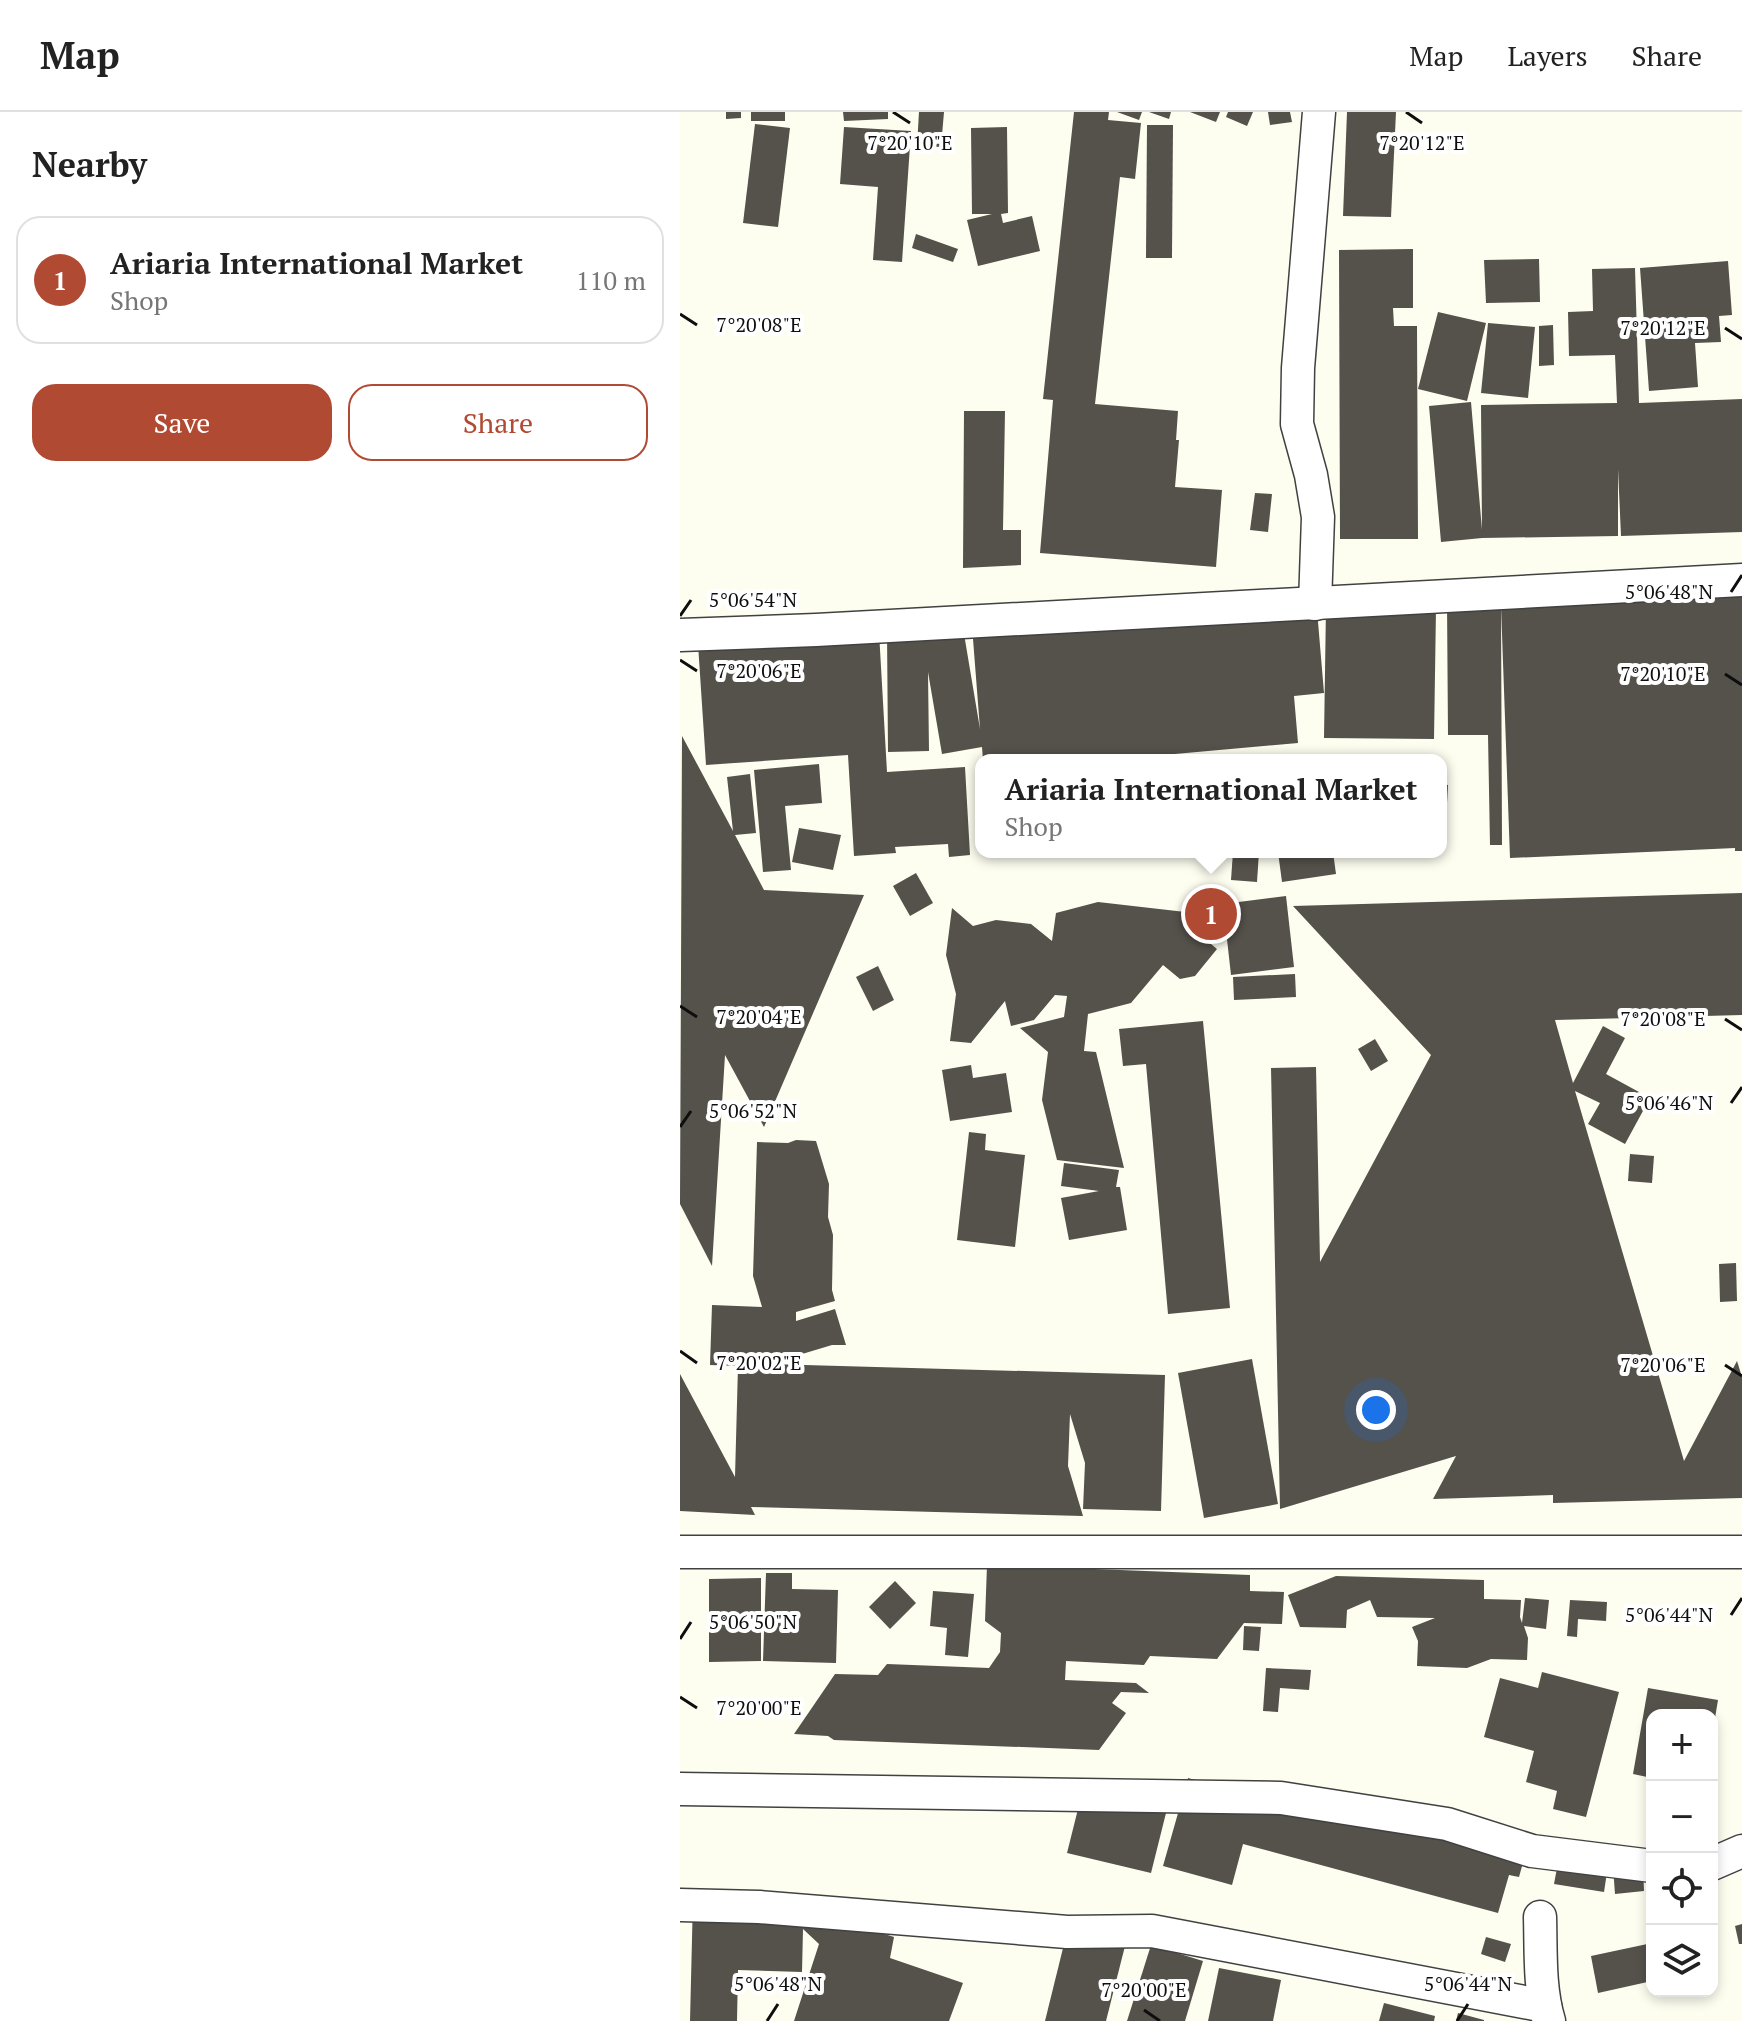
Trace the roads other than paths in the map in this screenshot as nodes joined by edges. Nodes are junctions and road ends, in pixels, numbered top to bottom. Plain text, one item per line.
1 (1319, 112) edge
2 (1742, 580) edge
3 (1315, 604) junction
4 (680, 635) edge
5 (680, 1552) edge
6 (1742, 1552) edge
7 (680, 1789) edge
8 (1742, 1851) edge
9 (1718, 1861) edge
10 (1646, 1865) edge
11 (680, 1905) edge
12 (1540, 1917) dead end
13 (1547, 2013) edge

1 - 3 street
2 - 3 street
3 - 4 street
5 - 6 street
7 - 10 street
8 - 9 street
11 - 13 street
12 - 13 street

